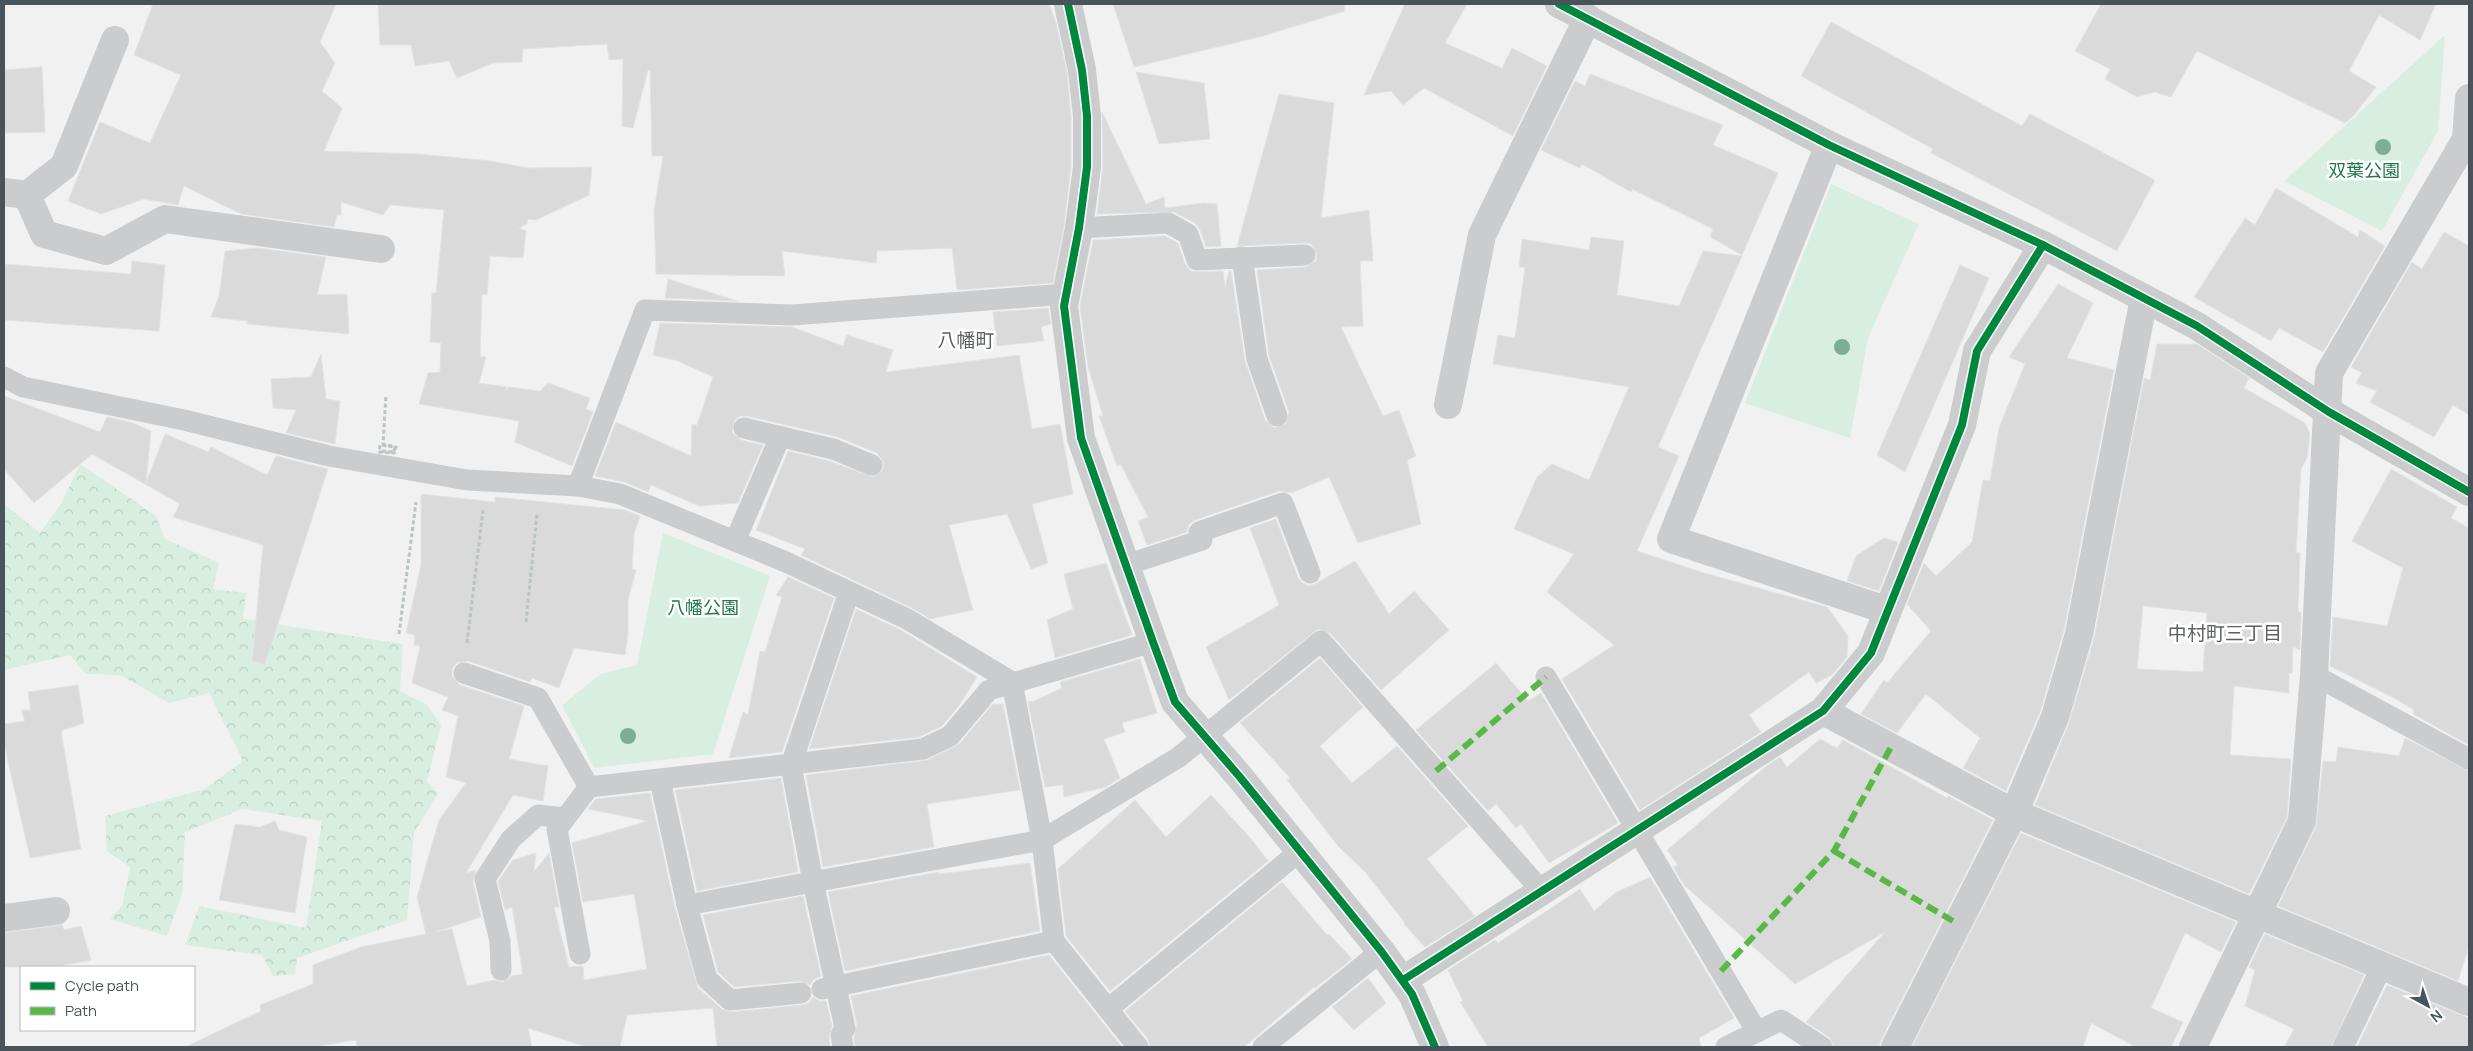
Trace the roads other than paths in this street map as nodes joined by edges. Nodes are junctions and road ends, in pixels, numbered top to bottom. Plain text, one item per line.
1 (1070, 4) edge
2 (1559, 4) edge
3 (1588, 18) junction
4 (115, 40) dead end
5 (2469, 98) edge
6 (1829, 145) junction
7 (15, 194) edge
8 (1079, 228) junction
9 (2043, 245) junction
10 (381, 250) dead end
11 (1305, 254) dead end
12 (1242, 257) junction
13 (1067, 294) junction
14 (2144, 298) junction
15 (4, 377) edge
16 (1448, 405) dead end
17 (2329, 412) junction
18 (1277, 416) dead end
19 (744, 428) dead end
20 (780, 437) junction
21 (872, 465) dead end
22 (578, 486) junction
23 (2469, 492) edge
24 (735, 541) junction
25 (1126, 565) junction
26 (1310, 573) dead end
27 (849, 592) junction
28 (1886, 610) junction
29 (1153, 642) junction
30 (464, 673) road end
31 (2314, 675) junction
32 (1546, 677) dead end
33 (1012, 682) junction
34 (1823, 710) junction
35 (1205, 737) junction
36 (2469, 759) edge
37 (791, 765) junction
38 (660, 780) junction
39 (589, 786) junction
40 (2014, 813) junction
41 (565, 818) junction
42 (1638, 828) junction
43 (1042, 840) junction
44 (1300, 851) junction
45 (813, 882) junction
46 (1541, 890) junction
47 (687, 905) junction
48 (56, 911) dead end
49 (2256, 915) junction
50 (4, 918) edge
51 (1054, 941) junction
52 (1381, 951) junction
53 (580, 954) dead end
54 (2382, 966) junction
55 (501, 970) dead end
56 (1403, 980) junction
57 (830, 987) junction
58 (801, 993) dead end
59 (2469, 1002) edge
60 (1108, 1010) junction
61 (1757, 1032) junction
62 (843, 1047) edge
63 (1138, 1047) edge
64 (1263, 1047) edge
65 (1435, 1047) edge
66 (1726, 1047) edge
67 (1822, 1047) edge
68 (1895, 1047) edge
69 (2193, 1047) edge
70 (2343, 1047) edge

1 - 8 street
2 - 3 street
3 - 6 street
3 - 16 street
4 - 7 street
5 - 17 street
6 - 9 street
6 - 28 street
7 - 10 street
8 - 12 lane
8 - 13 street
9 - 14 street
9 - 28 street
11 - 12 lane
12 - 18 lane
13 - 22 lane
13 - 25 street
14 - 17 street
14 - 40 street
15 - 22 lane
17 - 23 street
17 - 31 street
19 - 20 lane
20 - 21 lane
20 - 24 lane
22 - 24 lane
24 - 27 lane
25 - 26 lane
25 - 29 street
27 - 33 lane
27 - 37 lane
28 - 34 street
29 - 33 lane
29 - 35 street
30 - 39 lane
31 - 36 lane
31 - 49 street
32 - 42 lane
33 - 37 lane
33 - 43 lane
34 - 40 street
34 - 42 street
35 - 43 lane
35 - 44 street
35 - 46 lane
37 - 38 lane
37 - 45 lane
38 - 39 lane
38 - 47 lane
39 - 41 lane
40 - 49 street
40 - 68 street
41 - 53 lane
41 - 55 lane
42 - 46 street
42 - 61 lane
43 - 45 lane
43 - 51 lane
44 - 52 street
44 - 60 lane
45 - 47 lane
45 - 57 lane
46 - 56 street
47 - 58 lane
48 - 50 street
49 - 54 street
49 - 69 street
51 - 57 lane
51 - 60 lane
52 - 56 street
52 - 64 lane
54 - 59 street
54 - 70 lane
56 - 65 street
57 - 62 lane
60 - 63 lane
61 - 66 lane
61 - 67 lane

